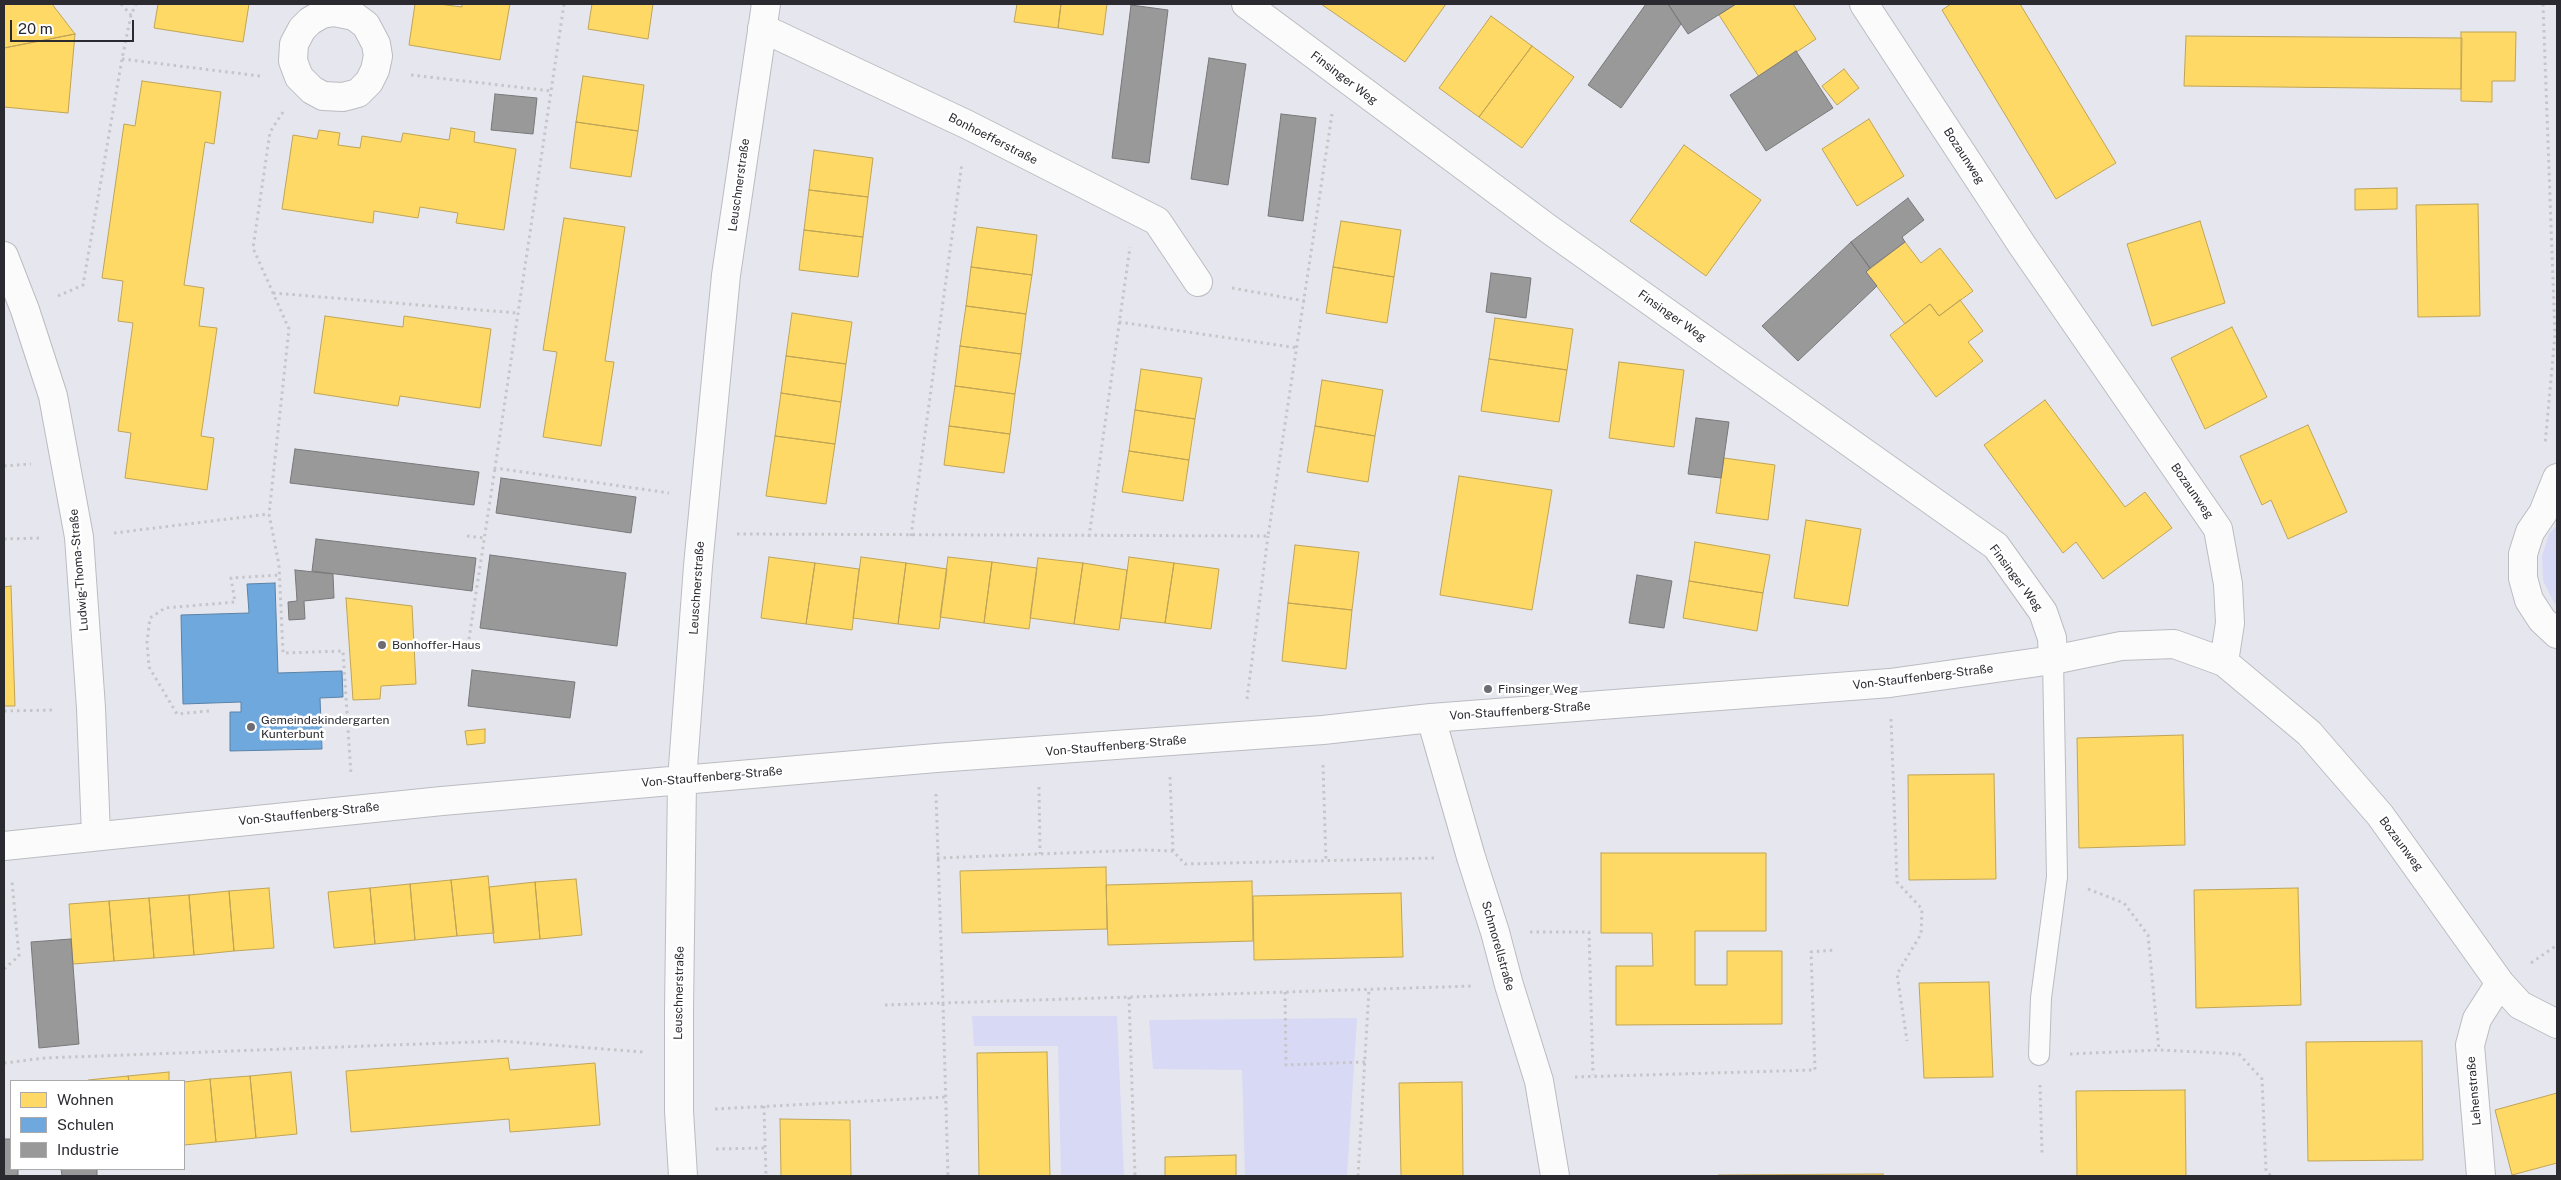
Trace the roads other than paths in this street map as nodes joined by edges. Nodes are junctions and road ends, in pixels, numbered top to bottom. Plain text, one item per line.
1 (1246, 4) edge
2 (1864, 4) edge
3 (359, 10) edge
4 (764, 16) edge
5 (4, 256) edge
6 (1198, 282) road end
7 (2557, 478) edge
8 (2550, 507) edge
9 (2557, 634) edge
10 (2053, 660) junction
11 (2224, 662) junction
12 (1431, 718) junction
13 (682, 780) junction
14 (96, 835) junction
15 (7, 846) edge
16 (2500, 983) junction
17 (2557, 1024) edge
18 (2039, 1055) road end
19 (682, 1163) edge
20 (1556, 1176) edge
21 (2481, 1176) edge

1 - 10 street, Finsinger Weg
2 - 11 street, Bozaunweg
3 - 3 street
4 - 6 street, Bonhoefferstraße
4 - 13 street, Leuschnerstraße
5 - 14 street, Ludwig-Thoma-Straße
7 - 8 street
8 - 9 street
10 - 11 street, Von-Stauffenberg-Straße
10 - 12 street, Von-Stauffenberg-Straße
10 - 18 lane
11 - 16 street, Bozaunweg
12 - 13 street, Von-Stauffenberg-Straße
12 - 20 street, Schmorellstraße
13 - 14 street, Von-Stauffenberg-Straße
13 - 19 street, Leuschnerstraße
14 - 15 street, Von-Stauffenberg-Straße
16 - 17 street, Bozaunweg
16 - 21 street, Lehenstraße

